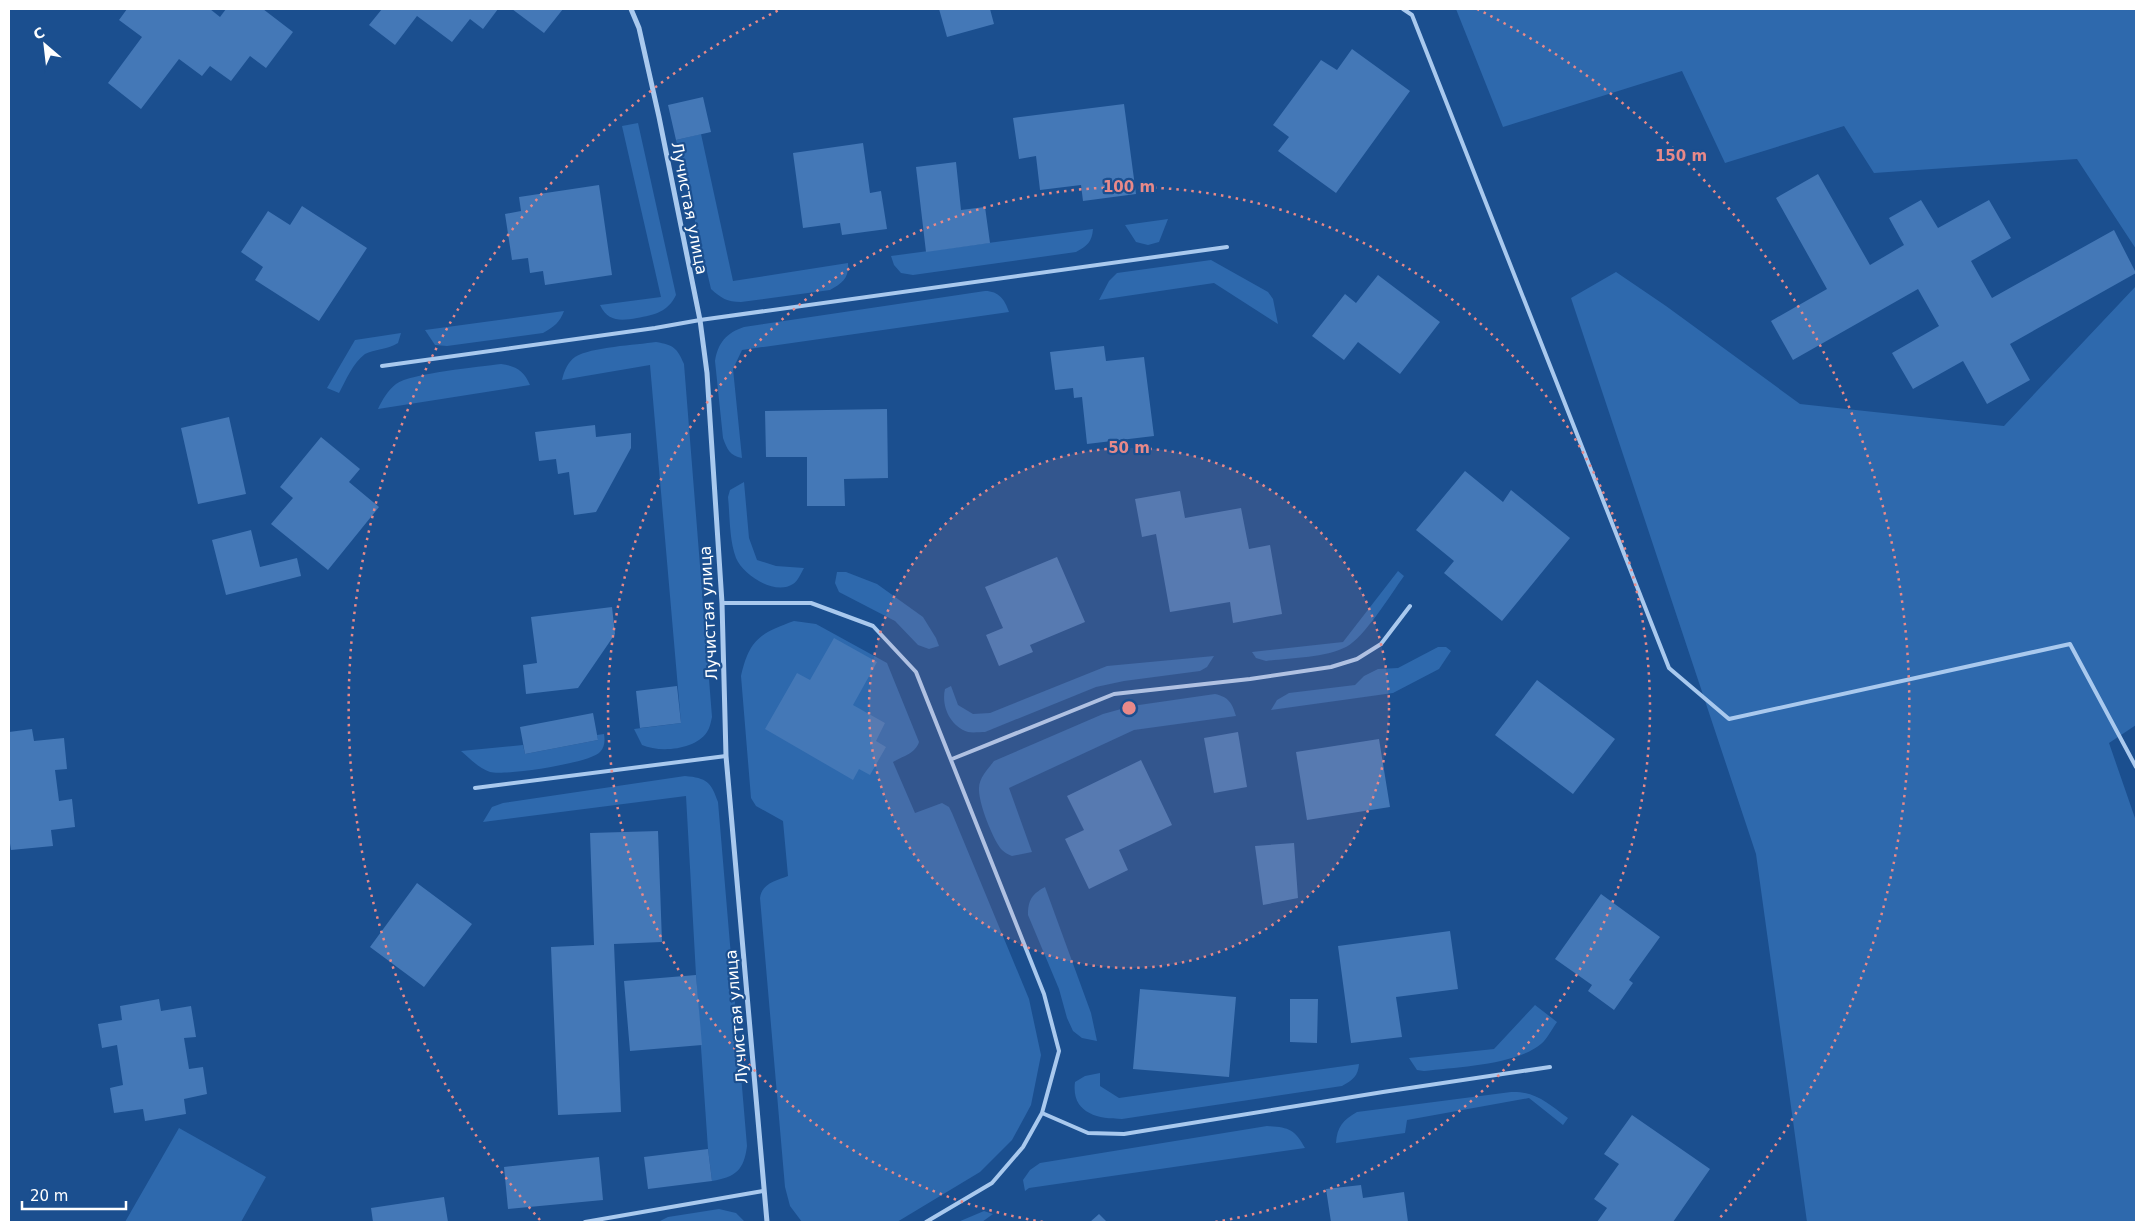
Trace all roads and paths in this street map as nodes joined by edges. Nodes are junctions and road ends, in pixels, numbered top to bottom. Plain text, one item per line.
1 (631, 9) edge
2 (1403, 9) edge
3 (1227, 247) dead end
4 (700, 320) junction
5 (382, 366) dead end
6 (722, 603) junction
7 (1410, 606) dead end
8 (726, 756) junction
9 (952, 759) junction
10 (2136, 767) edge
11 (475, 788) dead end
12 (1550, 1068) dead end
13 (1042, 1113) junction
14 (763, 1191) junction
15 (585, 1222) edge
16 (767, 1222) edge
17 (926, 1222) edge

1 - 4 street, Лучистая улица
2 - 10 lane
3 - 4 lane
4 - 5 lane
4 - 6 street, Лучистая улица
6 - 8 street, Лучистая улица
6 - 9 lane
7 - 9 lane
8 - 11 lane
8 - 14 street, Лучистая улица
9 - 13 lane
12 - 13 lane
13 - 17 lane
14 - 15 lane
14 - 16 street, Лучистая улица

